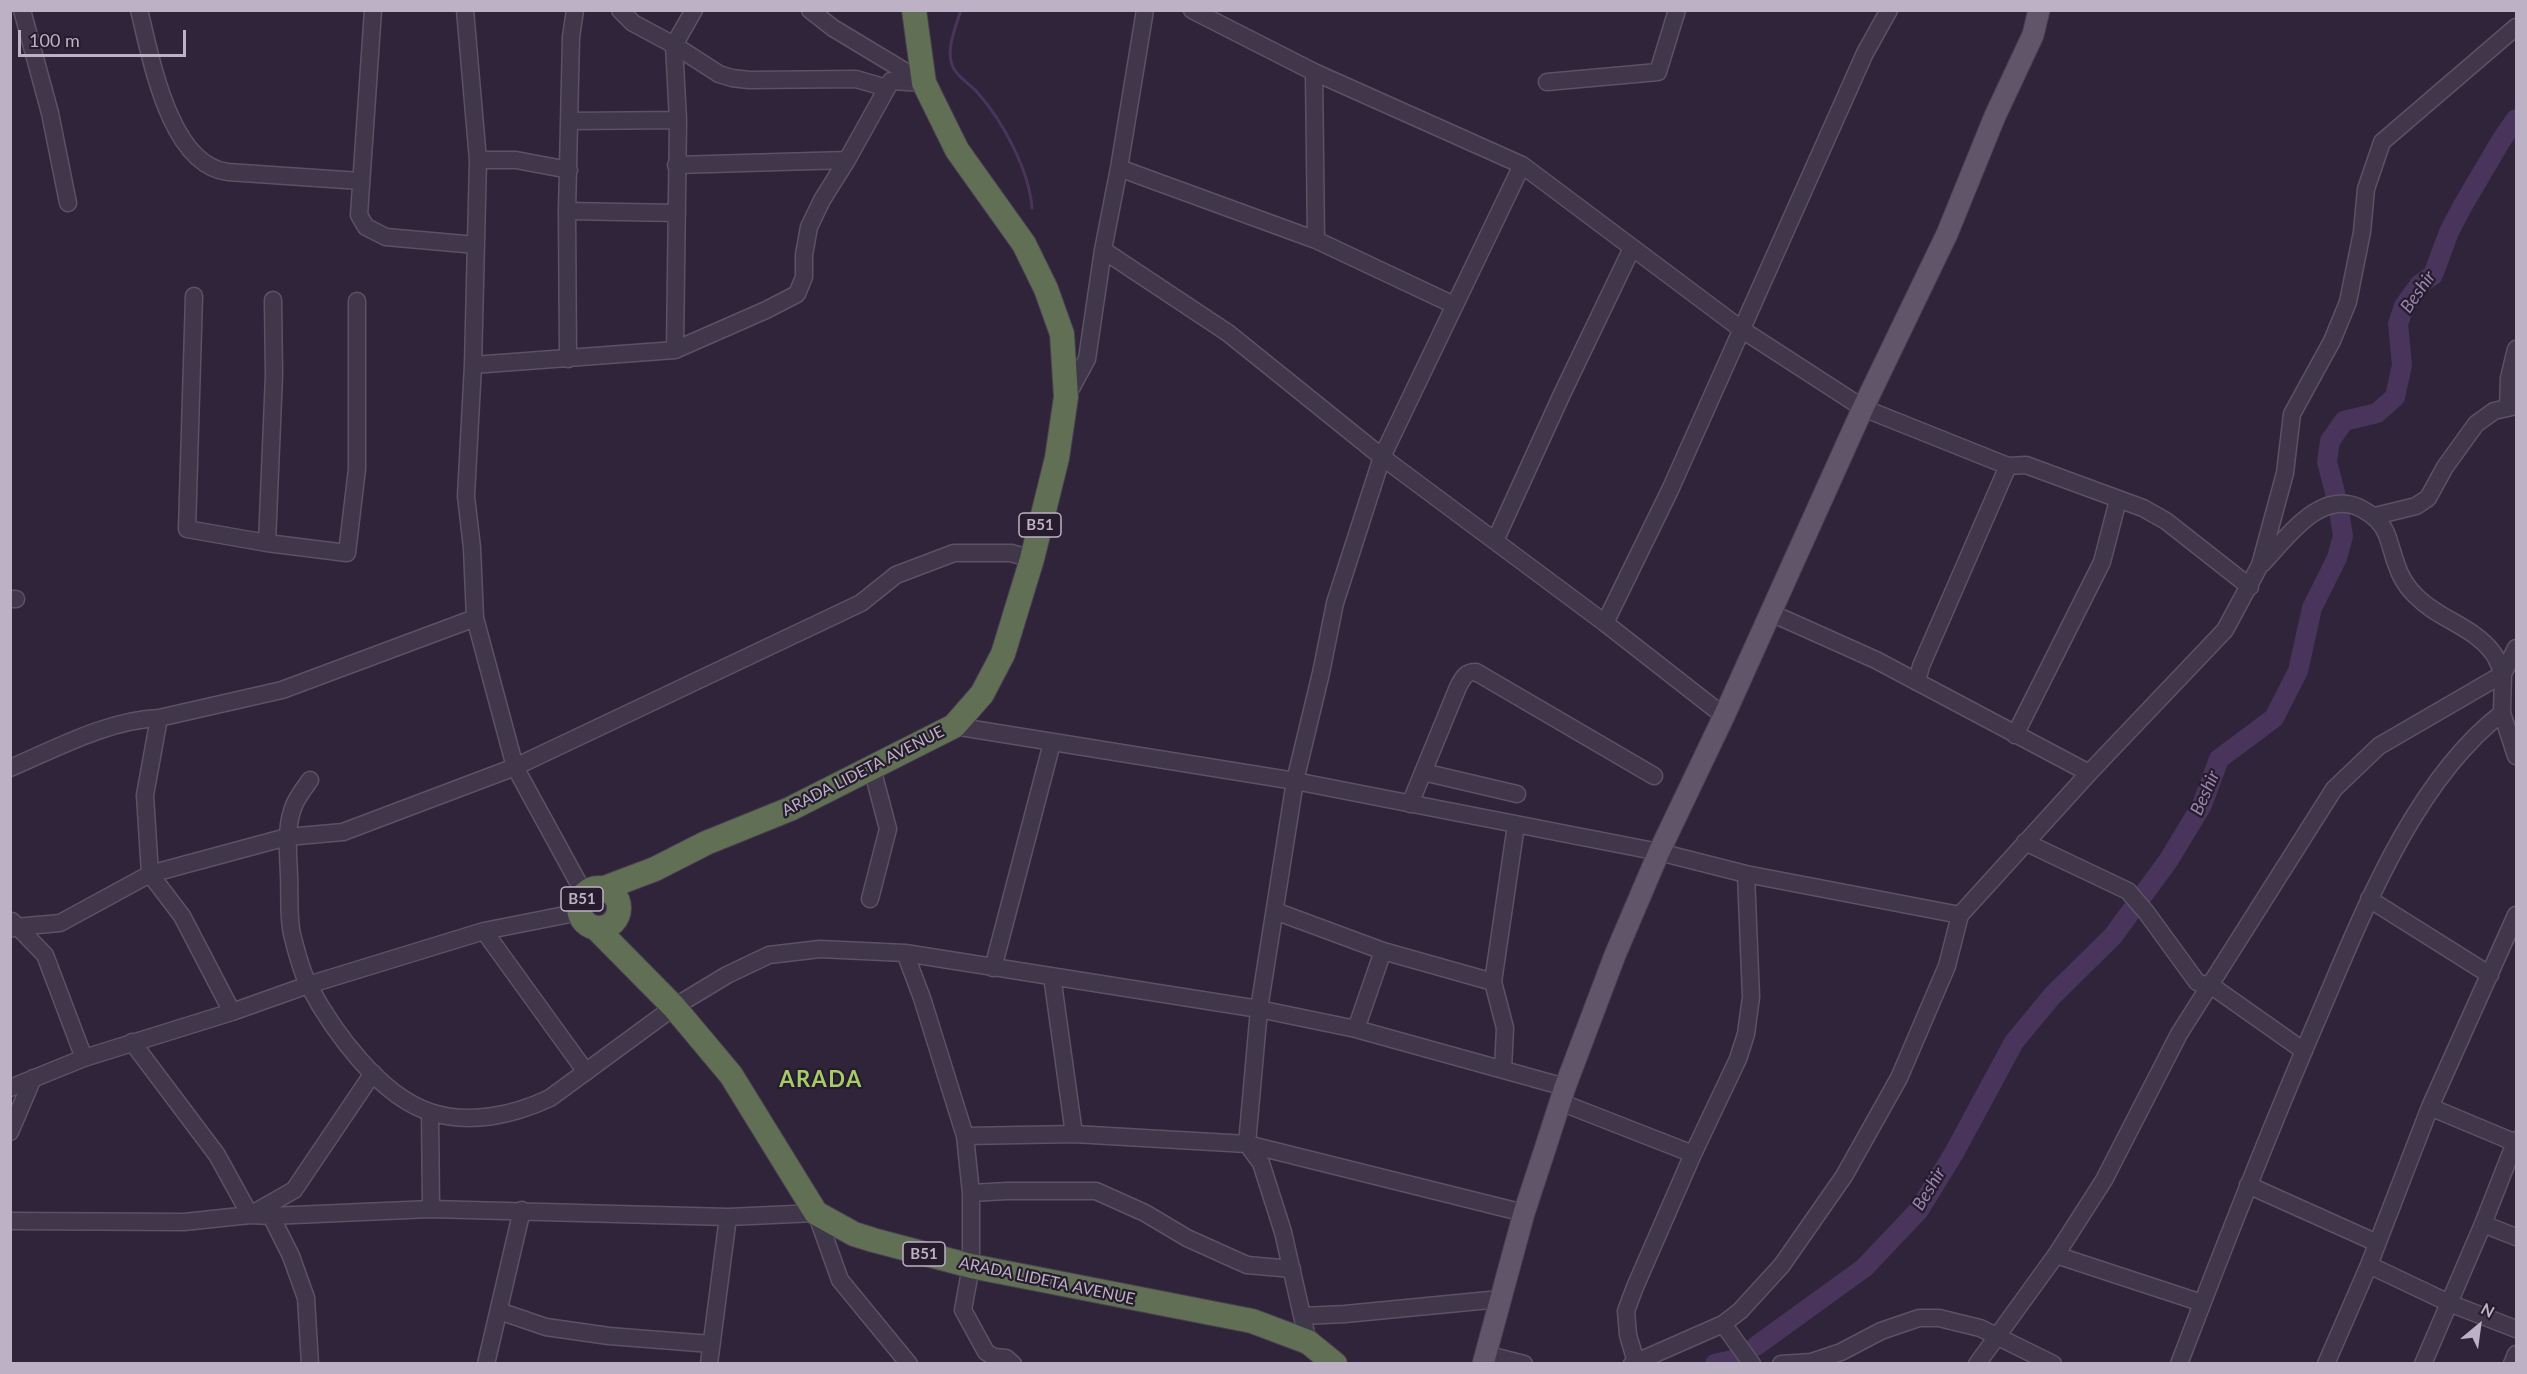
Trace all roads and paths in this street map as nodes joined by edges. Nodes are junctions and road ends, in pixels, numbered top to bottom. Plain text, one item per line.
1 (22, 10) edge
2 (139, 10) edge
3 (372, 10) edge
4 (465, 10) edge
5 (575, 10) edge
6 (620, 10) edge
7 (694, 10) edge
8 (810, 10) edge
9 (914, 10) edge
10 (1145, 10) edge
11 (1192, 10) edge
12 (1677, 10) edge
13 (1888, 10) edge
14 (2039, 10) edge
15 (2517, 27) edge
16 (674, 45) junction
17 (1314, 72) junction
18 (1547, 82) dead end
19 (924, 83) junction
20 (887, 88) junction
21 (678, 120) junction
22 (571, 121) junction
23 (478, 160) junction
24 (847, 160) junction
25 (676, 165) junction
26 (1522, 165) junction
27 (1119, 168) junction
28 (569, 170) junction
29 (360, 181) junction
30 (68, 203) dead end
31 (567, 211) junction
32 (677, 213) junction
33 (1316, 240) junction
34 (477, 245) junction
35 (1632, 248) junction
36 (1103, 250) junction
37 (194, 296) dead end
38 (273, 300) dead end
39 (357, 301) dead end
40 (1454, 305) junction
41 (1741, 329) junction
42 (2517, 349) edge
43 (675, 350) junction
44 (568, 359) junction
45 (473, 365) junction
46 (1066, 397) junction
47 (2512, 407) edge
48 (1863, 408) junction
49 (1382, 457) junction
50 (2008, 466) junction
51 (2118, 500) junction
52 (2375, 516) junction
53 (1495, 541) junction
54 (267, 543) junction
55 (1032, 559) junction
56 (2260, 565) junction
57 (2250, 587) junction
58 (1771, 614) junction
59 (476, 618) junction
60 (1605, 623) junction
61 (2517, 648) edge
62 (2503, 674) junction
63 (1917, 682) junction
64 (2502, 714) junction
65 (1724, 716) junction
66 (159, 718) junction
67 (954, 726) junction
68 (2015, 735) junction
69 (1052, 743) junction
70 (2517, 756) edge
71 (516, 767) junction
72 (10, 768) edge
73 (872, 768) junction
74 (1423, 772) junction
75 (2089, 773) junction
76 (1654, 776) dead end
77 (310, 780) dead end
78 (1295, 781) junction
79 (1517, 794) dead end
80 (1410, 804) junction
81 (1516, 825) junction
82 (287, 837) junction
83 (2025, 842) junction
84 (1659, 852) junction
85 (655, 869) junction
86 (150, 874) junction
87 (1746, 874) junction
88 (870, 899) dead end
89 (2369, 899) junction
90 (591, 906) junction
91 (1275, 911) junction
92 (618, 913) junction
93 (1960, 915) junction
94 (2517, 915) edge
95 (12, 925) edge
96 (484, 932) junction
97 (1383, 951) junction
98 (905, 953) junction
99 (631, 962) junction
100 (993, 968) junction
101 (2490, 975) junction
102 (1052, 976) junction
103 (1493, 982) junction
104 (308, 985) junction
105 (2209, 986) junction
106 (674, 1007) junction
107 (1259, 1009) junction
108 (232, 1012) junction
109 (1356, 1029) junction
110 (132, 1042) junction
111 (2304, 1051) junction
112 (84, 1058) junction
113 (1503, 1069) junction
114 (586, 1072) junction
115 (373, 1073) junction
116 (33, 1078) junction
117 (10, 1088) edge
118 (1563, 1094) junction
119 (2430, 1107) junction
120 (430, 1112) junction
121 (10, 1132) edge
122 (1074, 1134) junction
123 (965, 1136) junction
124 (2516, 1142) edge
125 (1248, 1144) junction
126 (1693, 1154) junction
127 (2248, 1185) junction
128 (970, 1193) junction
129 (431, 1209) junction
130 (522, 1210) junction
131 (816, 1213) junction
132 (1524, 1214) junction
133 (250, 1215) junction
134 (272, 1216) junction
135 (728, 1217) junction
136 (10, 1221) edge
137 (2483, 1224) junction
138 (2517, 1237) edge
139 (2377, 1243) junction
140 (2056, 1255) junction
141 (2368, 1265) junction
142 (971, 1266) junction
143 (1292, 1269) junction
144 (1500, 1299) junction
145 (2202, 1303) junction
146 (2449, 1303) junction
147 (499, 1311) junction
148 (1303, 1316) junction
149 (1723, 1324) junction
150 (2517, 1329) edge
151 (1996, 1335) junction
152 (1308, 1342) junction
153 (711, 1344) junction
154 (2517, 1354) edge
155 (1838, 1358) edge
156 (1484, 1359) edge
157 (1634, 1363) edge
158 (310, 1364) edge
159 (486, 1364) edge
160 (709, 1364) edge
161 (909, 1364) edge
162 (1013, 1364) edge
163 (1335, 1364) edge
164 (1524, 1364) edge
165 (1752, 1364) edge
166 (1781, 1364) edge
167 (1977, 1364) edge
168 (2053, 1364) edge
169 (2179, 1364) edge
170 (2326, 1364) edge
171 (2423, 1364) edge
172 (2512, 1364) edge

1 - 30 street
2 - 29 street
3 - 29 street
4 - 23 street
5 - 22 street
6 - 16 street
7 - 16 street
8 - 19 street
9 - 19 highway, ARADA LIDETA AVENUE / B51
10 - 27 street
11 - 17 street
12 - 18 street
13 - 41 street
14 - 48 main road
15 - 56 street
16 - 20 street
16 - 21 street
17 - 26 street
17 - 33 street
19 - 20 street
19 - 46 highway, ARADA LIDETA AVENUE / B51
20 - 24 street
21 - 22 street
21 - 25 street
22 - 28 street
23 - 28 street
23 - 34 street
24 - 25 street
24 - 43 street
25 - 32 street
26 - 35 street
26 - 40 street
27 - 33 street
27 - 36 street
28 - 31 street
29 - 34 street
31 - 32 street
31 - 44 street
32 - 43 street
33 - 40 street
34 - 45 street
35 - 41 street
35 - 53 street
36 - 46 street
36 - 49 street
37 - 54 street
38 - 54 street
39 - 54 street
40 - 49 street
41 - 48 street
41 - 60 street
42 - 47 street
43 - 44 street
44 - 45 street
45 - 59 street
46 - 55 highway, ARADA LIDETA AVENUE / B51
47 - 52 street
48 - 50 street
48 - 58 main road
49 - 53 street
49 - 78 street
50 - 51 street
50 - 63 street
51 - 57 street
51 - 68 street
52 - 56 street
52 - 62 street
53 - 60 street
55 - 67 highway, ARADA LIDETA AVENUE / B51
55 - 71 street
56 - 57 street
57 - 75 street
58 - 63 street
58 - 65 main road
59 - 66 street
59 - 71 street
60 - 65 street
61 - 62 street
62 - 64 street
62 - 105 street
63 - 68 street
64 - 70 street
64 - 89 street
65 - 84 main road
66 - 72 street
66 - 86 street
67 - 69 street
67 - 73 highway, ARADA LIDETA AVENUE / B51
68 - 75 street
69 - 78 street
69 - 100 street
71 - 82 street
71 - 90 street
73 - 85 highway, ARADA LIDETA AVENUE / B51
73 - 88 street
74 - 76 street
74 - 79 street
74 - 80 street
75 - 83 street
77 - 82 street
78 - 80 street
78 - 91 street
80 - 81 street
81 - 84 street
81 - 103 street
82 - 86 street
82 - 104 street
83 - 93 street
83 - 105 street
84 - 87 street
84 - 118 main road
85 - 90 highway, ARADA LIDETA AVENUE / B51
85 - 92 highway, ARADA LIDETA AVENUE / B51
86 - 95 street
86 - 108 street
87 - 93 street
87 - 126 street
89 - 101 street
89 - 111 street
90 - 92 highway, ARADA LIDETA AVENUE / B51
90 - 92 highway, ARADA LIDETA AVENUE / B51
90 - 96 street
90 - 99 highway, ARADA LIDETA AVENUE / B51
91 - 97 street
91 - 107 street
92 - 99 highway, ARADA LIDETA AVENUE / B51
93 - 149 street
94 - 101 street
95 - 112 street
96 - 104 street
96 - 114 street
97 - 103 street
97 - 109 street
98 - 100 street
98 - 106 street
98 - 123 street
99 - 106 highway, ARADA LIDETA AVENUE / B51
100 - 102 street
101 - 119 street
102 - 107 street
102 - 122 street
103 - 113 street
104 - 108 street
104 - 115 street
105 - 111 street
105 - 140 street
106 - 114 street
106 - 131 highway, ARADA LIDETA AVENUE / B51
107 - 109 street
107 - 125 street
108 - 110 street
109 - 113 street
110 - 112 street
110 - 133 street
111 - 127 street
112 - 116 street
113 - 118 street
114 - 120 street
115 - 120 street
115 - 133 street
116 - 117 street
116 - 121 street
118 - 126 street
118 - 132 main road
119 - 124 street
119 - 139 street
120 - 129 street
122 - 123 street
122 - 125 street
123 - 128 street
124 - 137 street
125 - 132 street
125 - 143 street
126 - 157 street
127 - 139 street
127 - 145 street
128 - 142 street
128 - 143 street
129 - 130 street
129 - 134 street
130 - 135 street
130 - 147 street
131 - 135 street
131 - 142 highway, ARADA LIDETA AVENUE / B51
131 - 161 street
132 - 144 main road
133 - 134 street
133 - 136 street
134 - 158 street
135 - 153 street
137 - 138 street
137 - 146 street
139 - 141 street
140 - 145 street
140 - 151 street
141 - 146 street
141 - 170 street
142 - 152 highway, ARADA LIDETA AVENUE / B51
142 - 162 street
143 - 148 street
144 - 148 street
144 - 156 main road
145 - 169 street
146 - 150 street
146 - 171 street
147 - 153 street
147 - 159 street
148 - 152 street
149 - 157 street
149 - 165 street
151 - 155 street
151 - 167 street
151 - 168 street
152 - 163 highway, ARADA LIDETA AVENUE / B51
153 - 160 street
154 - 172 street
155 - 166 street
156 - 164 street

